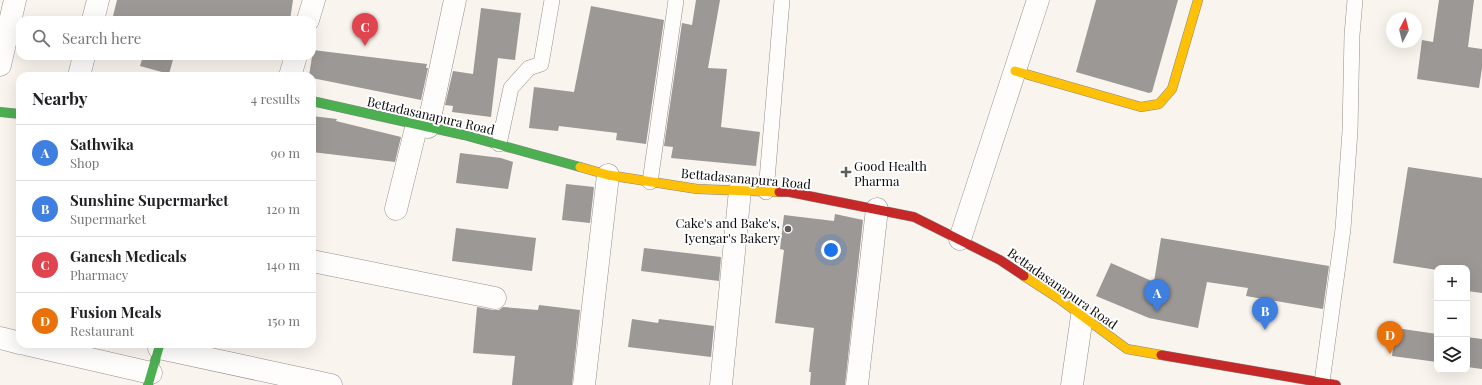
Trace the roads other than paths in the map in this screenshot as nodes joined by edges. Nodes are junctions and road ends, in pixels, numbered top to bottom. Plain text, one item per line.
1 (15, 0) edge
2 (98, 0) edge
3 (314, 0) edge
4 (455, 0) edge
5 (552, 0) edge
6 (676, 0) edge
7 (782, 0) edge
8 (1038, 0) edge
9 (1198, 0) edge
10 (1355, 0) edge
11 (94, 16) edge
12 (309, 16) edge
13 (83, 60) edge
14 (295, 60) edge
15 (0, 65) edge
16 (1015, 71) junction
17 (80, 72) edge
18 (291, 72) edge
19 (316, 102) edge
20 (0, 112) edge
21 (16, 114) edge
22 (423, 126) junction
23 (499, 144) junction
24 (608, 175) junction
25 (650, 182) junction
26 (740, 190) junction
27 (766, 192) junction
28 (396, 209) dead end
29 (878, 209) junction
30 (960, 239) junction
31 (316, 261) edge
32 (494, 298) dead end
33 (1082, 316) junction
34 (0, 338) edge
35 (16, 342) edge
36 (39, 348) edge
37 (159, 348) edge
38 (169, 348) edge
39 (149, 379) edge
40 (1329, 384) edge
41 (331, 385) edge
42 (584, 385) edge
43 (721, 385) edge
44 (857, 385) edge
45 (1072, 385) edge

1 - 15 street
2 - 11 street
3 - 12 street
4 - 22 street
5 - 23 lane
6 - 25 lane
7 - 27 lane
8 - 16 street
9 - 16 street
10 - 40 lane
13 - 17 street
14 - 18 street
16 - 30 street
19 - 22 street, Bettadasanapura Road
20 - 21 street
22 - 23 street, Bettadasanapura Road
22 - 28 street
23 - 24 street, Bettadasanapura Road
24 - 25 street, Bettadasanapura Road
24 - 42 street
25 - 26 street, Bettadasanapura Road
26 - 27 street, Bettadasanapura Road
26 - 43 street
27 - 29 street, Bettadasanapura Road
29 - 30 street, Bettadasanapura Road
29 - 44 street
30 - 33 street, Bettadasanapura Road
31 - 32 street
33 - 40 street, Bettadasanapura Road
33 - 45 street
34 - 35 street
36 - 39 street
37 - 39 street
38 - 41 street

